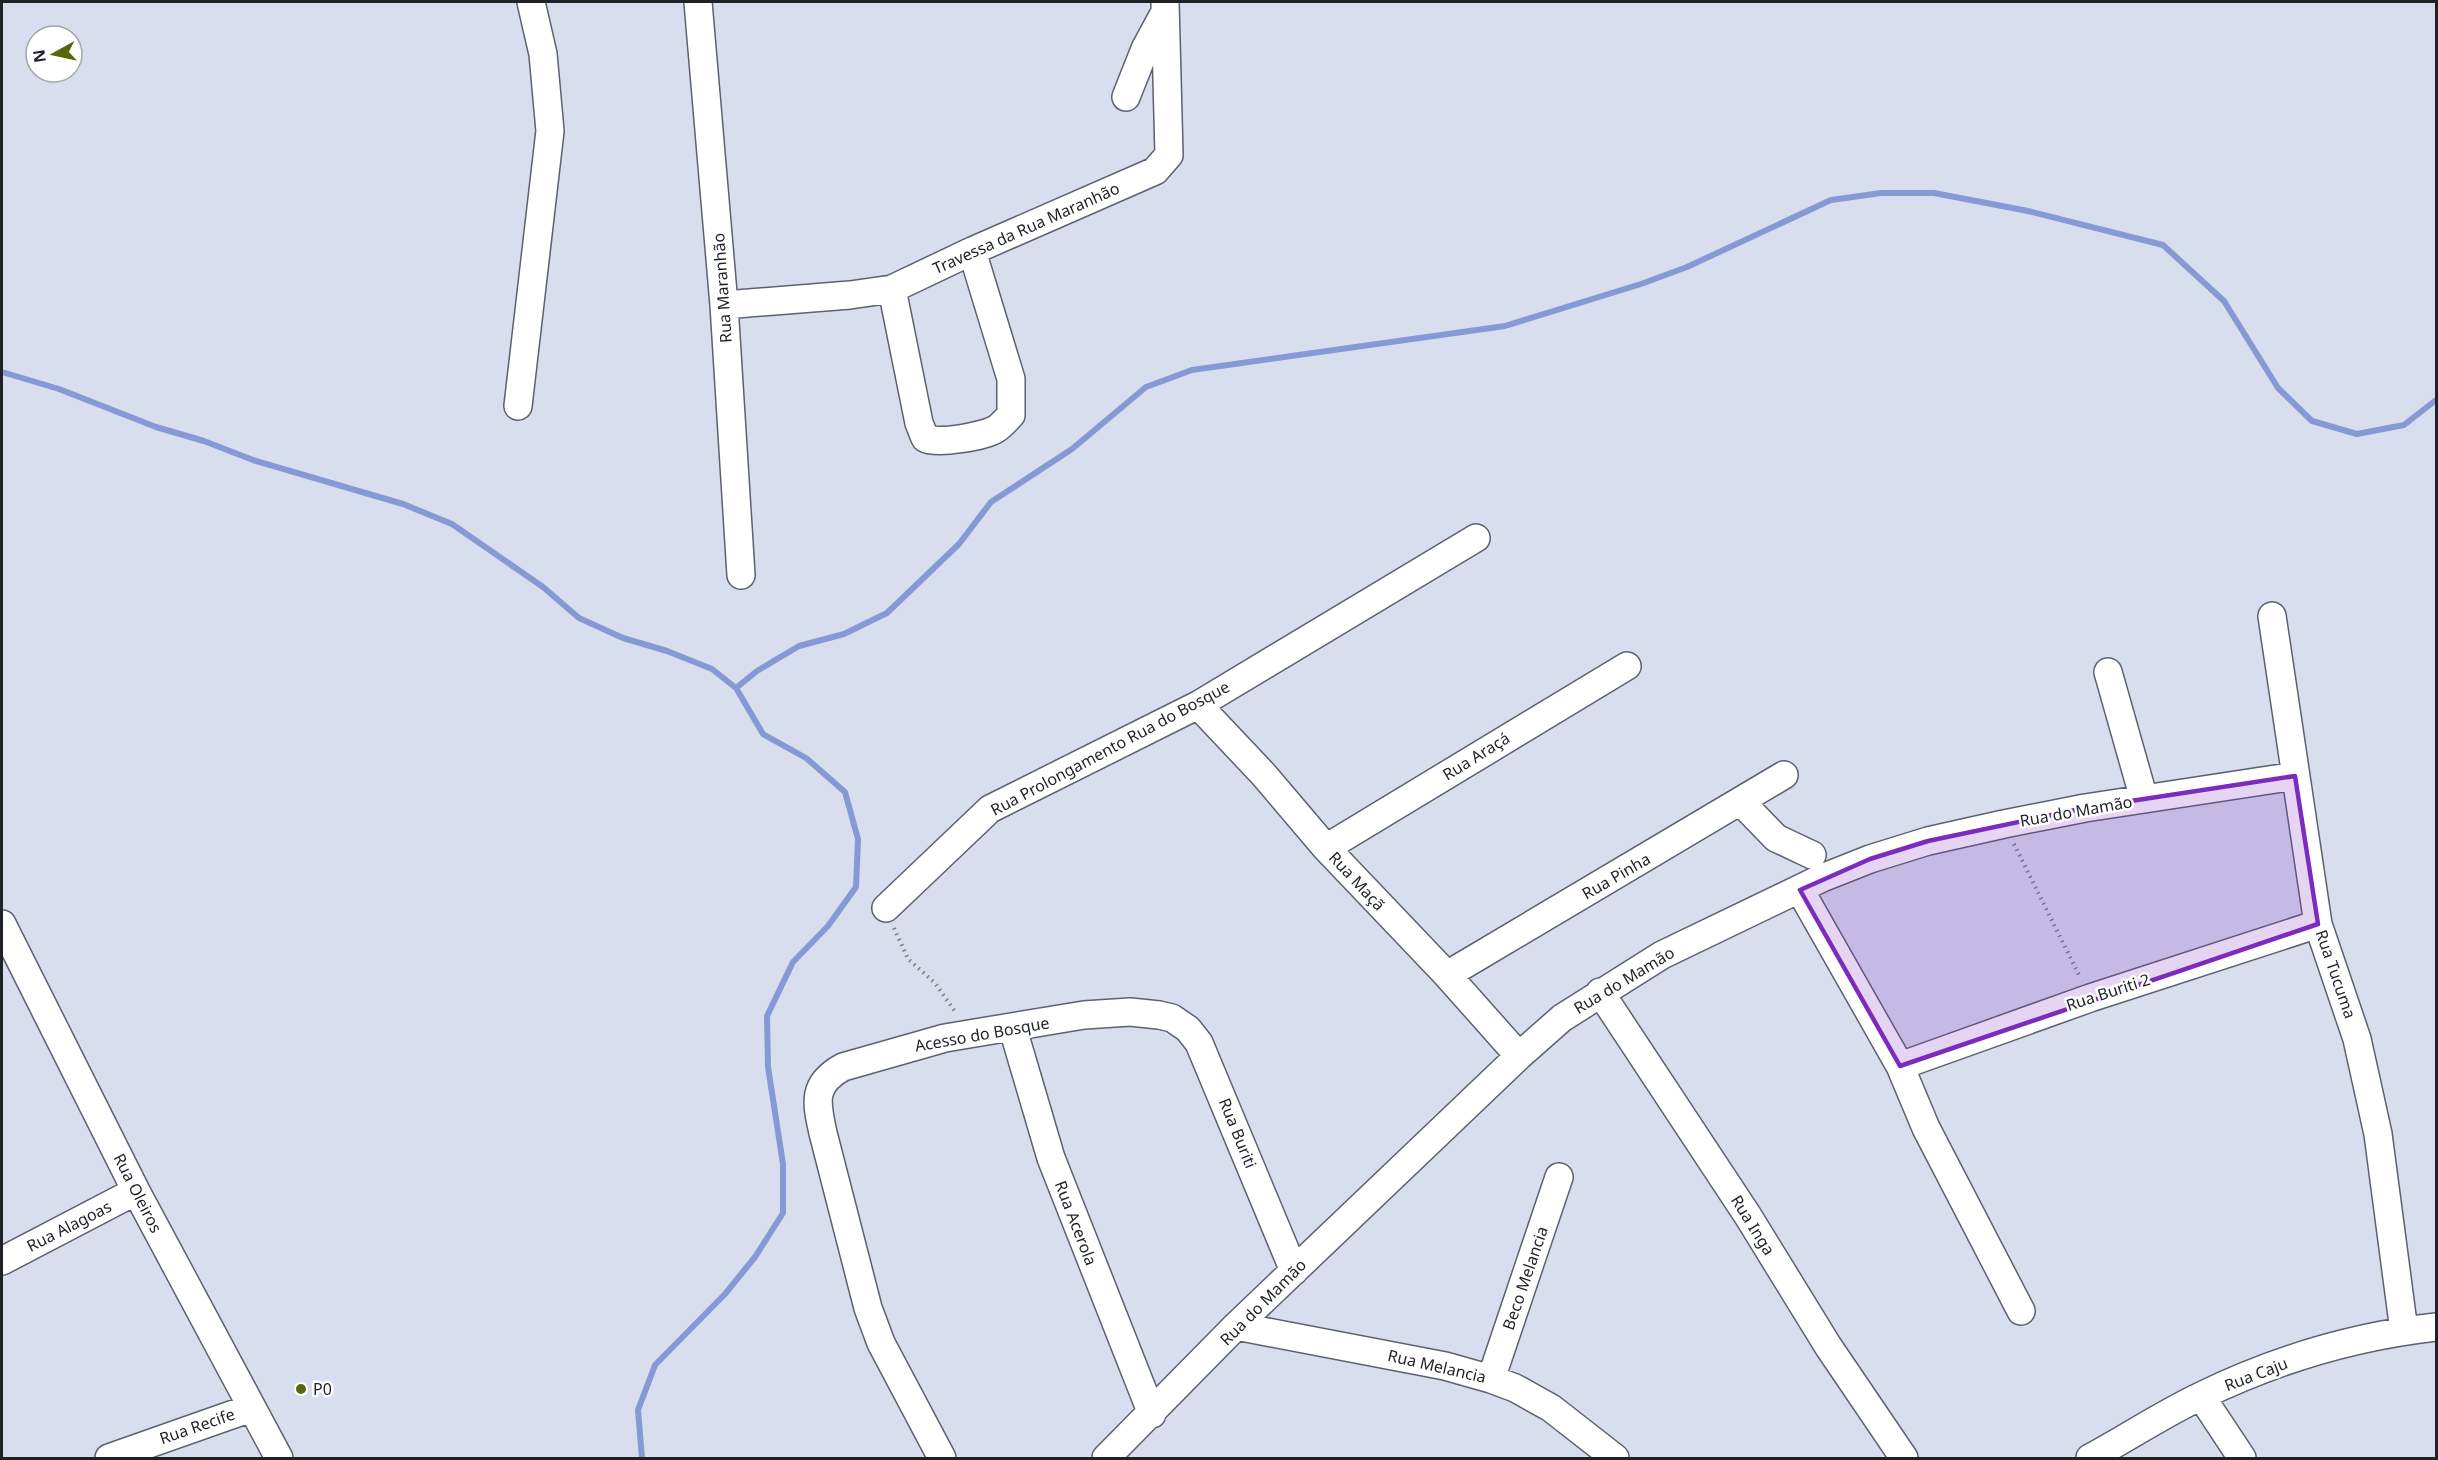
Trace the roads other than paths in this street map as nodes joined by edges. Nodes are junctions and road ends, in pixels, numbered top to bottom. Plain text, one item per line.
1 (531, 2) edge
2 (698, 2) edge
3 (1166, 6) edge
4 (1126, 97) dead end
5 (972, 250) junction
6 (892, 289) junction
7 (724, 306) junction
8 (518, 406) dead end
9 (1476, 538) dead end
10 (741, 575) dead end
11 (2272, 616) dead end
12 (1627, 666) dead end
13 (2108, 672) dead end
14 (1198, 705) junction
15 (1784, 775) dead end
16 (2295, 776) junction
17 (2144, 799) junction
18 (1741, 802) junction
19 (1326, 848) junction
20 (1812, 855) dead end
21 (1800, 890) junction
22 (886, 908) road end
23 (2, 924) edge
24 (2318, 924) junction
25 (1447, 975) junction
26 (1600, 992) junction
27 (1159, 1015) joint
28 (1013, 1029) junction
29 (1519, 1056) junction
30 (1900, 1065) junction
31 (1559, 1177) dead end
32 (136, 1191) junction
33 (2, 1261) edge
34 (1294, 1270) junction
35 (2021, 1311) dead end
36 (1236, 1326) junction
37 (2436, 1328) edge
38 (2404, 1331) junction
39 (1491, 1379) junction
40 (2201, 1396) junction
41 (251, 1408) junction
42 (1152, 1414) junction
43 (109, 1458) edge
44 (279, 1458) edge
45 (942, 1458) edge
46 (1106, 1458) edge
47 (1616, 1458) edge
48 (1904, 1458) edge
49 (2090, 1458) edge
50 (2242, 1458) edge

1 - 8 street
2 - 7 street, Rua Maranhão
3 - 4 street
3 - 5 street, Travessa da Rua Maranhão
5 - 6 street, Travessa da Rua Maranhão
5 - 6 street
6 - 7 street, Travessa da Rua Maranhão
7 - 10 street, Rua Maranhão
9 - 14 street, Rua Prolongamento Rua do Bosque
11 - 16 street, Rua Tucuma
12 - 19 street, Rua Araçá
13 - 17 street
14 - 19 street, Rua Maçã
14 - 22 street, Rua Prolongamento Rua do Bosque
15 - 18 street, Rua Pinha
16 - 17 street, Rua do Mamão
16 - 24 street, Rua Tucuma
17 - 21 street, Rua do Mamão
18 - 20 street
18 - 25 street, Rua Pinha
19 - 25 street, Rua Maçã
21 - 26 street, Rua do Mamão
21 - 30 street
23 - 32 street, Rua Oleiros
24 - 30 street, Rua Buriti 2
24 - 38 street, Rua Tucuma
25 - 29 street, Rua Maçã
26 - 29 street, Rua do Mamão
26 - 48 street, Rua Inga
27 - 28 street, Acesso do Bosque
27 - 34 street, Rua Buriti
28 - 42 street, Rua Acerola
28 - 45 street, Acesso do Bosque
29 - 34 street, Rua do Mamão
30 - 35 street
31 - 39 street, Beco Melancia
32 - 33 street, Rua Alagoas
32 - 41 street, Rua Oleiros
34 - 36 street, Rua do Mamão
36 - 39 street, Rua Melancia
36 - 42 street, Rua do Mamão
37 - 38 street, Rua Caju
38 - 40 street, Rua Caju
39 - 47 street, Rua Melancia
40 - 49 street, Rua Caju
40 - 50 street
41 - 43 street, Rua Recife
41 - 44 street, Rua Oleiros
42 - 46 street, Rua do Mamão

